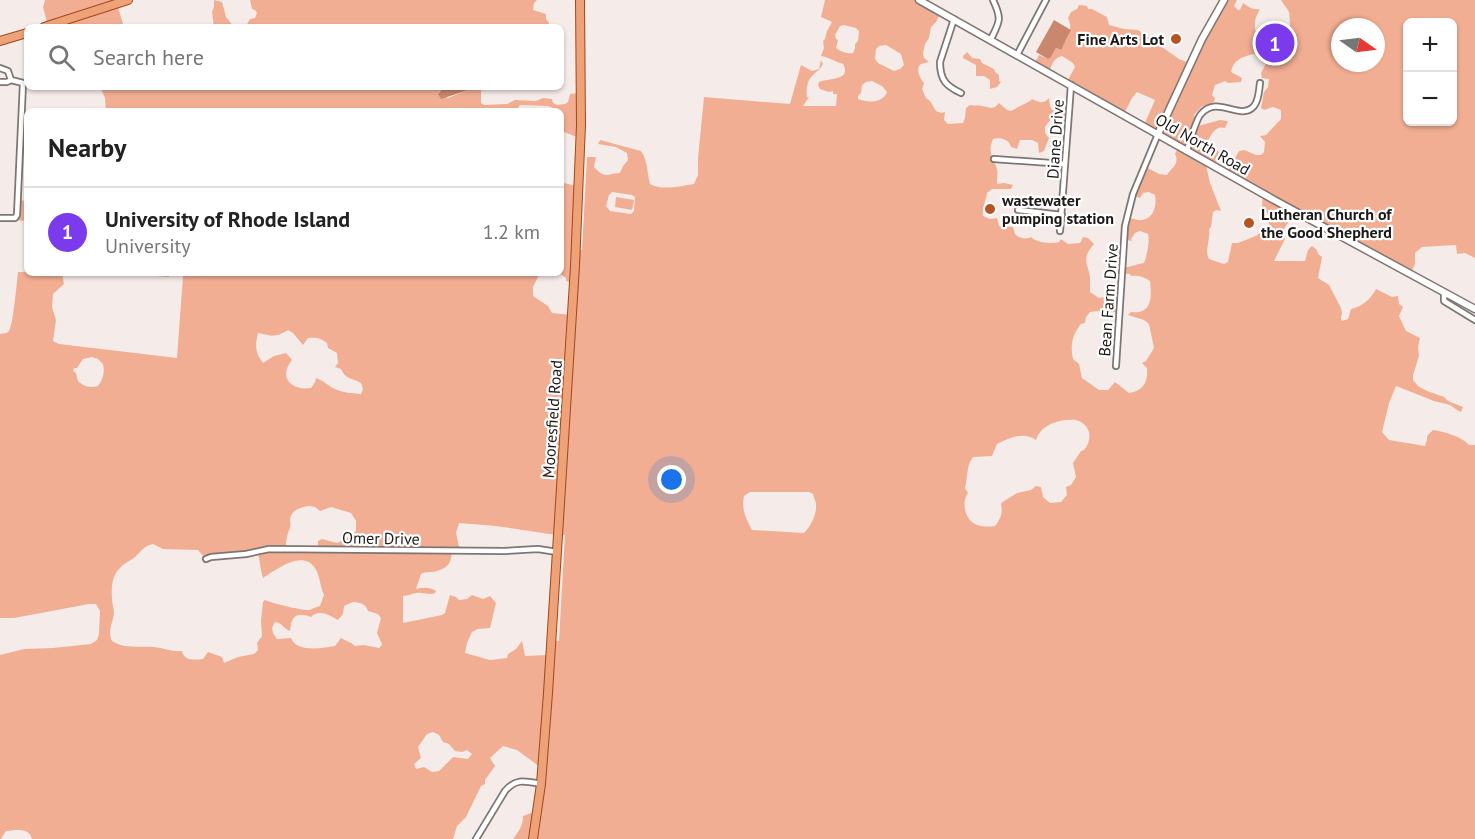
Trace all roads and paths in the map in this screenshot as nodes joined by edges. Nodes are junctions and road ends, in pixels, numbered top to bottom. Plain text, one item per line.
1 (128, 0) edge
2 (580, 0) edge
3 (919, 0) edge
4 (993, 0) edge
5 (1046, 0) edge
6 (1224, 0) edge
7 (954, 19) junction
8 (54, 24) edge
9 (24, 34) edge
10 (991, 39) junction
11 (0, 41) edge
12 (1017, 55) junction
13 (0, 68) edge
14 (11, 80) junction
15 (0, 82) edge
16 (1260, 83) dead end
17 (1071, 85) junction
18 (961, 93) dead end
19 (1158, 134) junction
20 (1187, 150) junction
21 (994, 159) dead end
22 (1065, 164) junction
23 (1018, 210) dead end
24 (1062, 214) junction
25 (0, 218) edge
26 (1060, 231) dead end
27 (1444, 292) junction
28 (1475, 309) edge
29 (1475, 320) edge
30 (1116, 366) dead end
31 (557, 552) junction
32 (206, 559) dead end
33 (541, 784) junction
34 (476, 839) edge
35 (533, 839) edge

1 - 8 main road
2 - 31 main road, Mooresfield Road
3 - 7 street, Old North Road
4 - 10 street
5 - 12 street
6 - 19 street
7 - 10 street, Old North Road
7 - 18 street
9 - 11 main road
10 - 12 street, Old North Road
12 - 17 street, Old North Road
13 - 14 street
14 - 15 street
14 - 25 street
16 - 20 street
17 - 19 street, Old North Road
17 - 22 street, Diane Drive
19 - 20 street, Old North Road
19 - 30 street, Bean Farm Drive
20 - 27 street, Old North Road
21 - 22 street
22 - 24 street, Diane Drive
23 - 24 street
24 - 26 street, Diane Drive
27 - 28 street, Old North Road
27 - 29 street
31 - 32 street, Omer Drive
31 - 33 main road, Mooresfield Road
33 - 34 street
33 - 35 main road, Mooresfield Road

